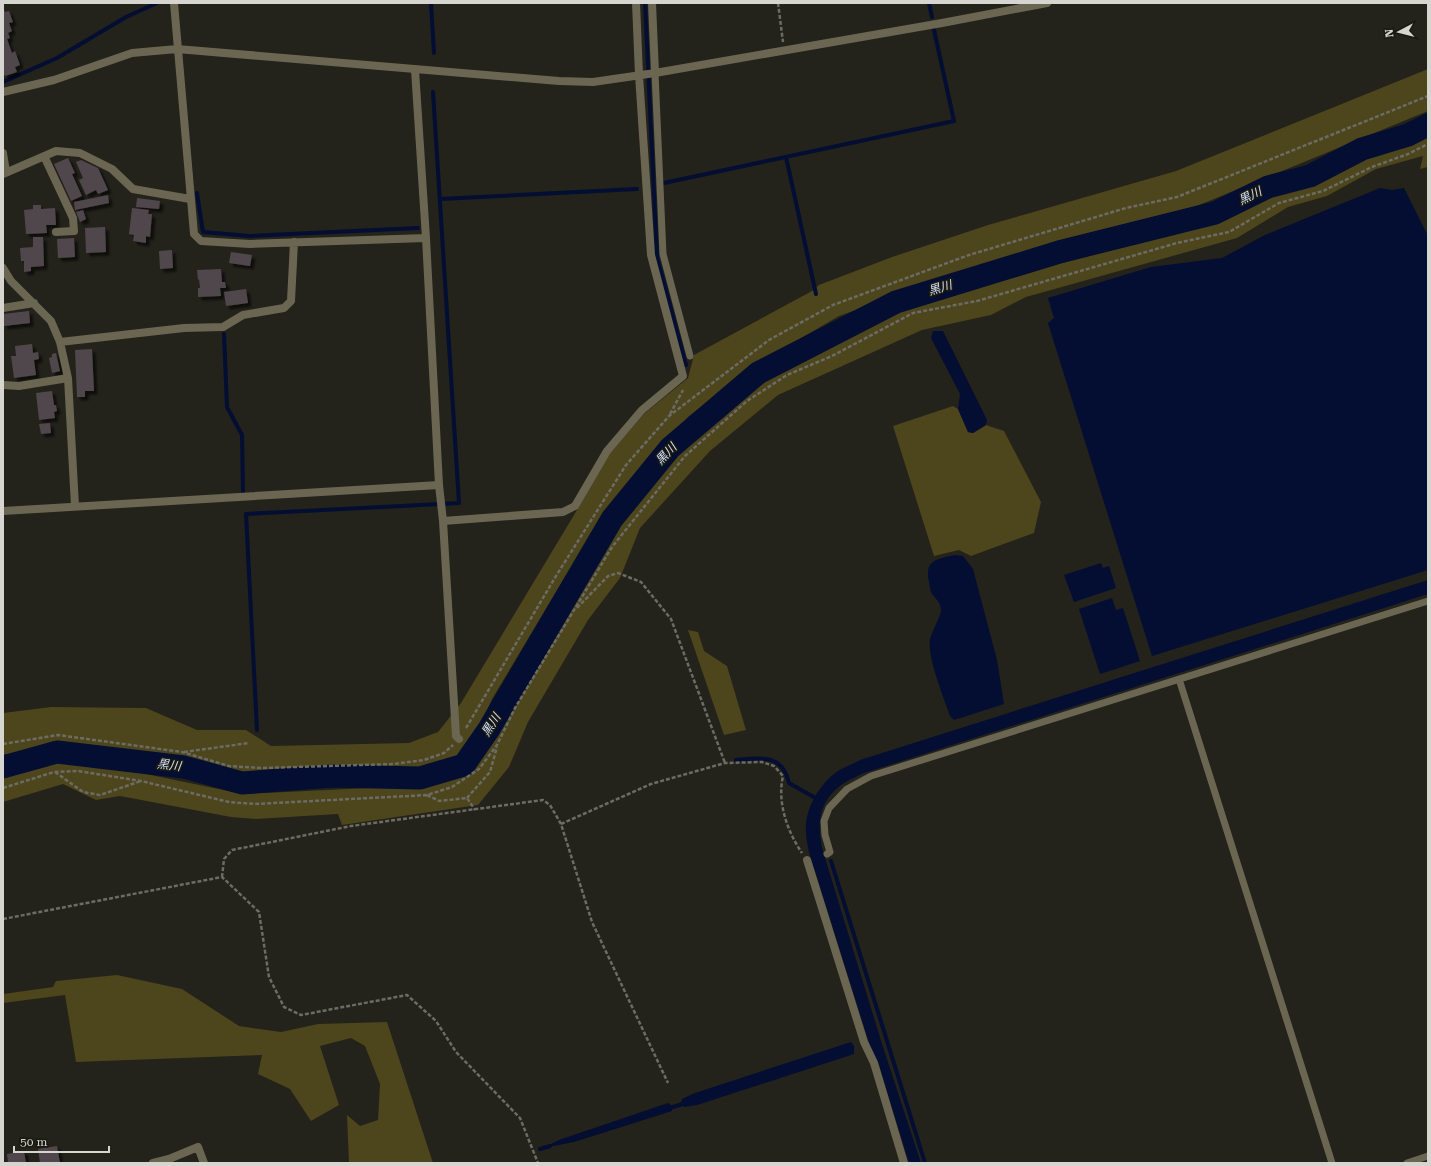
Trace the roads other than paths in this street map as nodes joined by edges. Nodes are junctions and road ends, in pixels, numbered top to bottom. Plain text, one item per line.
1 (174, 3) edge
2 (636, 3) edge
3 (652, 3) edge
4 (1046, 3) edge
5 (177, 49) junction
6 (415, 70) junction
7 (655, 73) junction
8 (639, 76) junction
9 (3, 92) edge
10 (3, 153) edge
11 (44, 156) junction
12 (4, 173) edge
13 (190, 199) junction
14 (56, 232) dead end
15 (426, 238) junction
16 (294, 242) junction
17 (3, 268) edge
18 (34, 303) junction
19 (3, 308) edge
20 (60, 342) junction
21 (690, 356) dead end
22 (68, 378) junction
23 (3, 385) edge
24 (439, 485) junction
25 (75, 506) junction
26 (3, 510) edge
27 (443, 520) junction
28 (1428, 601) edge
29 (1179, 679) junction
30 (459, 739) road end
31 (827, 854) dead end
32 (807, 860) road end
33 (1428, 1156) edge
34 (153, 1163) edge
35 (204, 1163) edge
36 (904, 1163) edge
37 (1332, 1163) edge
38 (1407, 1163) edge

1 - 5 street
2 - 8 street
3 - 7 street
4 - 7 street
5 - 6 street
5 - 9 street
5 - 13 street
6 - 8 street
6 - 15 street
7 - 8 street
7 - 21 lane
8 - 27 street
10 - 12 street
11 - 12 street
11 - 13 street
11 - 14 street
13 - 16 street
15 - 16 street
15 - 24 street
16 - 20 street
17 - 18 street
18 - 19 street
18 - 20 street
20 - 22 street
22 - 23 street
22 - 25 street
24 - 25 street
24 - 27 street
25 - 26 street
27 - 30 street
28 - 29 lane
29 - 31 lane
29 - 37 lane
32 - 36 street
33 - 38 lane
34 - 35 street

